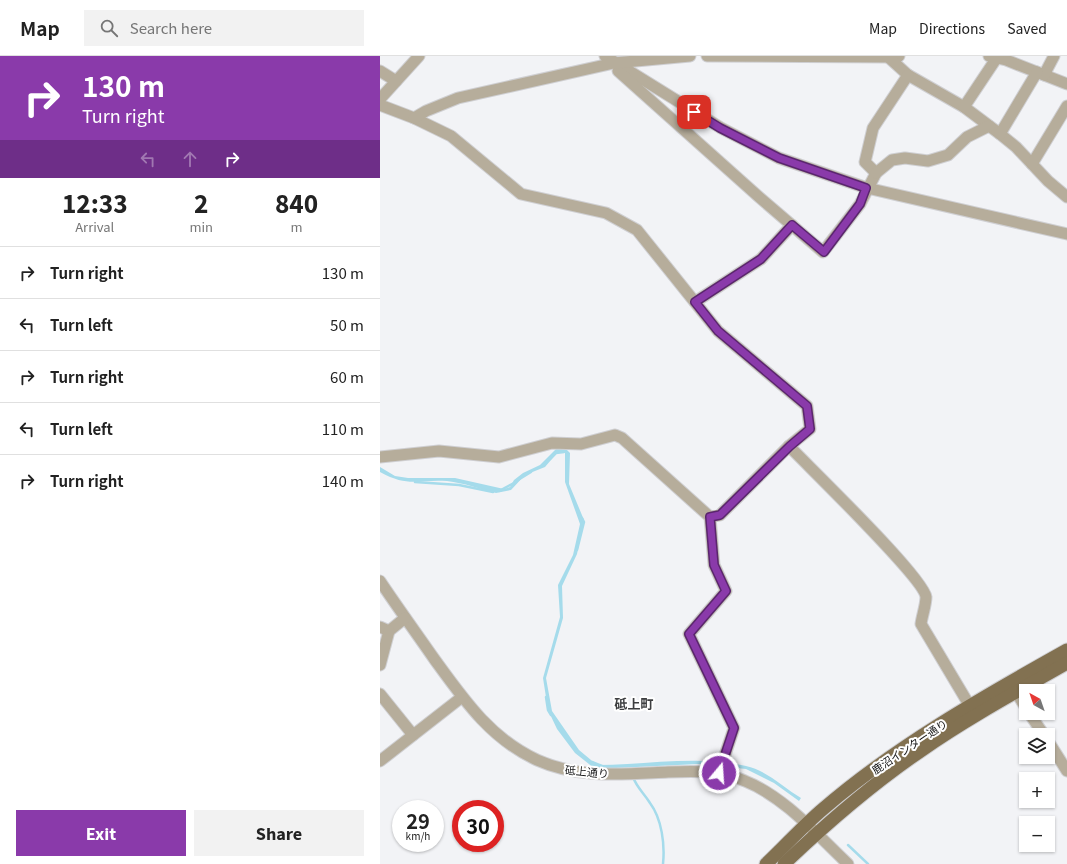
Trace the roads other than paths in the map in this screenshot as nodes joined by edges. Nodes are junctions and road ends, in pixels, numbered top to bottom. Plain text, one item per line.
1 (418, 56) edge
2 (605, 56) edge
3 (684, 56) edge
4 (707, 56) edge
5 (894, 56) edge
6 (1054, 56) edge
7 (994, 57) edge
8 (618, 60) edge
9 (380, 71) edge
10 (1041, 74) junction
11 (908, 75) junction
12 (396, 81) junction
13 (1067, 84) edge
14 (380, 99) edge
15 (380, 105) edge
16 (1067, 106) edge
17 (964, 107) junction
18 (414, 118) junction
19 (989, 126) junction
20 (1000, 134) junction
21 (1032, 164) junction
22 (876, 173) junction
23 (866, 188) junction
24 (1067, 196) edge
25 (792, 225) junction
26 (1067, 234) edge
27 (695, 302) junction
28 (790, 446) junction
29 (380, 457) edge
30 (710, 517) junction
31 (380, 581) edge
32 (405, 618) junction
33 (384, 629) edge
34 (1067, 650) edge
35 (1067, 663) edge
36 (380, 665) edge
37 (1016, 692) junction
38 (380, 694) edge
39 (462, 697) junction
40 (1019, 697) edge
41 (973, 711) junction
42 (413, 735) junction
43 (1055, 753) edge
44 (380, 761) edge
45 (1067, 771) edge
46 (719, 773) junction
47 (806, 825) junction
48 (816, 834) junction
49 (766, 864) edge
50 (784, 864) edge
51 (848, 864) edge

1 - 12 street
2 - 8 street
3 - 8 street
4 - 5 street
5 - 11 street
6 - 10 street
7 - 10 street
7 - 17 street
8 - 18 street
8 - 23 street
8 - 25 street
9 - 12 street
10 - 13 street
10 - 20 street
11 - 17 street
11 - 22 street
12 - 14 street
15 - 18 street
16 - 21 street
17 - 19 street
18 - 27 street
19 - 20 street
19 - 22 street
20 - 21 street
21 - 24 street
22 - 23 street
23 - 25 street
23 - 26 street
25 - 27 street
27 - 28 street
28 - 30 street
28 - 41 street
29 - 30 street
30 - 46 street
31 - 32 street, 砥上通り
32 - 33 street
32 - 39 street, 砥上通り
33 - 36 street
34 - 41 main road, 鹿沼インター通り
35 - 37 main road, 鹿沼インター通り
37 - 40 street
37 - 41 main road, 鹿沼インター通り
38 - 42 street
39 - 42 street
39 - 46 street, 砥上通り
41 - 47 main road, 鹿沼インター通り
41 - 48 main road, 鹿沼インター通り
42 - 44 street
43 - 45 street
46 - 47 street, 砥上通り
47 - 48 street, 砥上通り
47 - 49 main road, 鹿沼インター通り
48 - 50 main road, 鹿沼インター通り
48 - 51 street, 砥上通り

